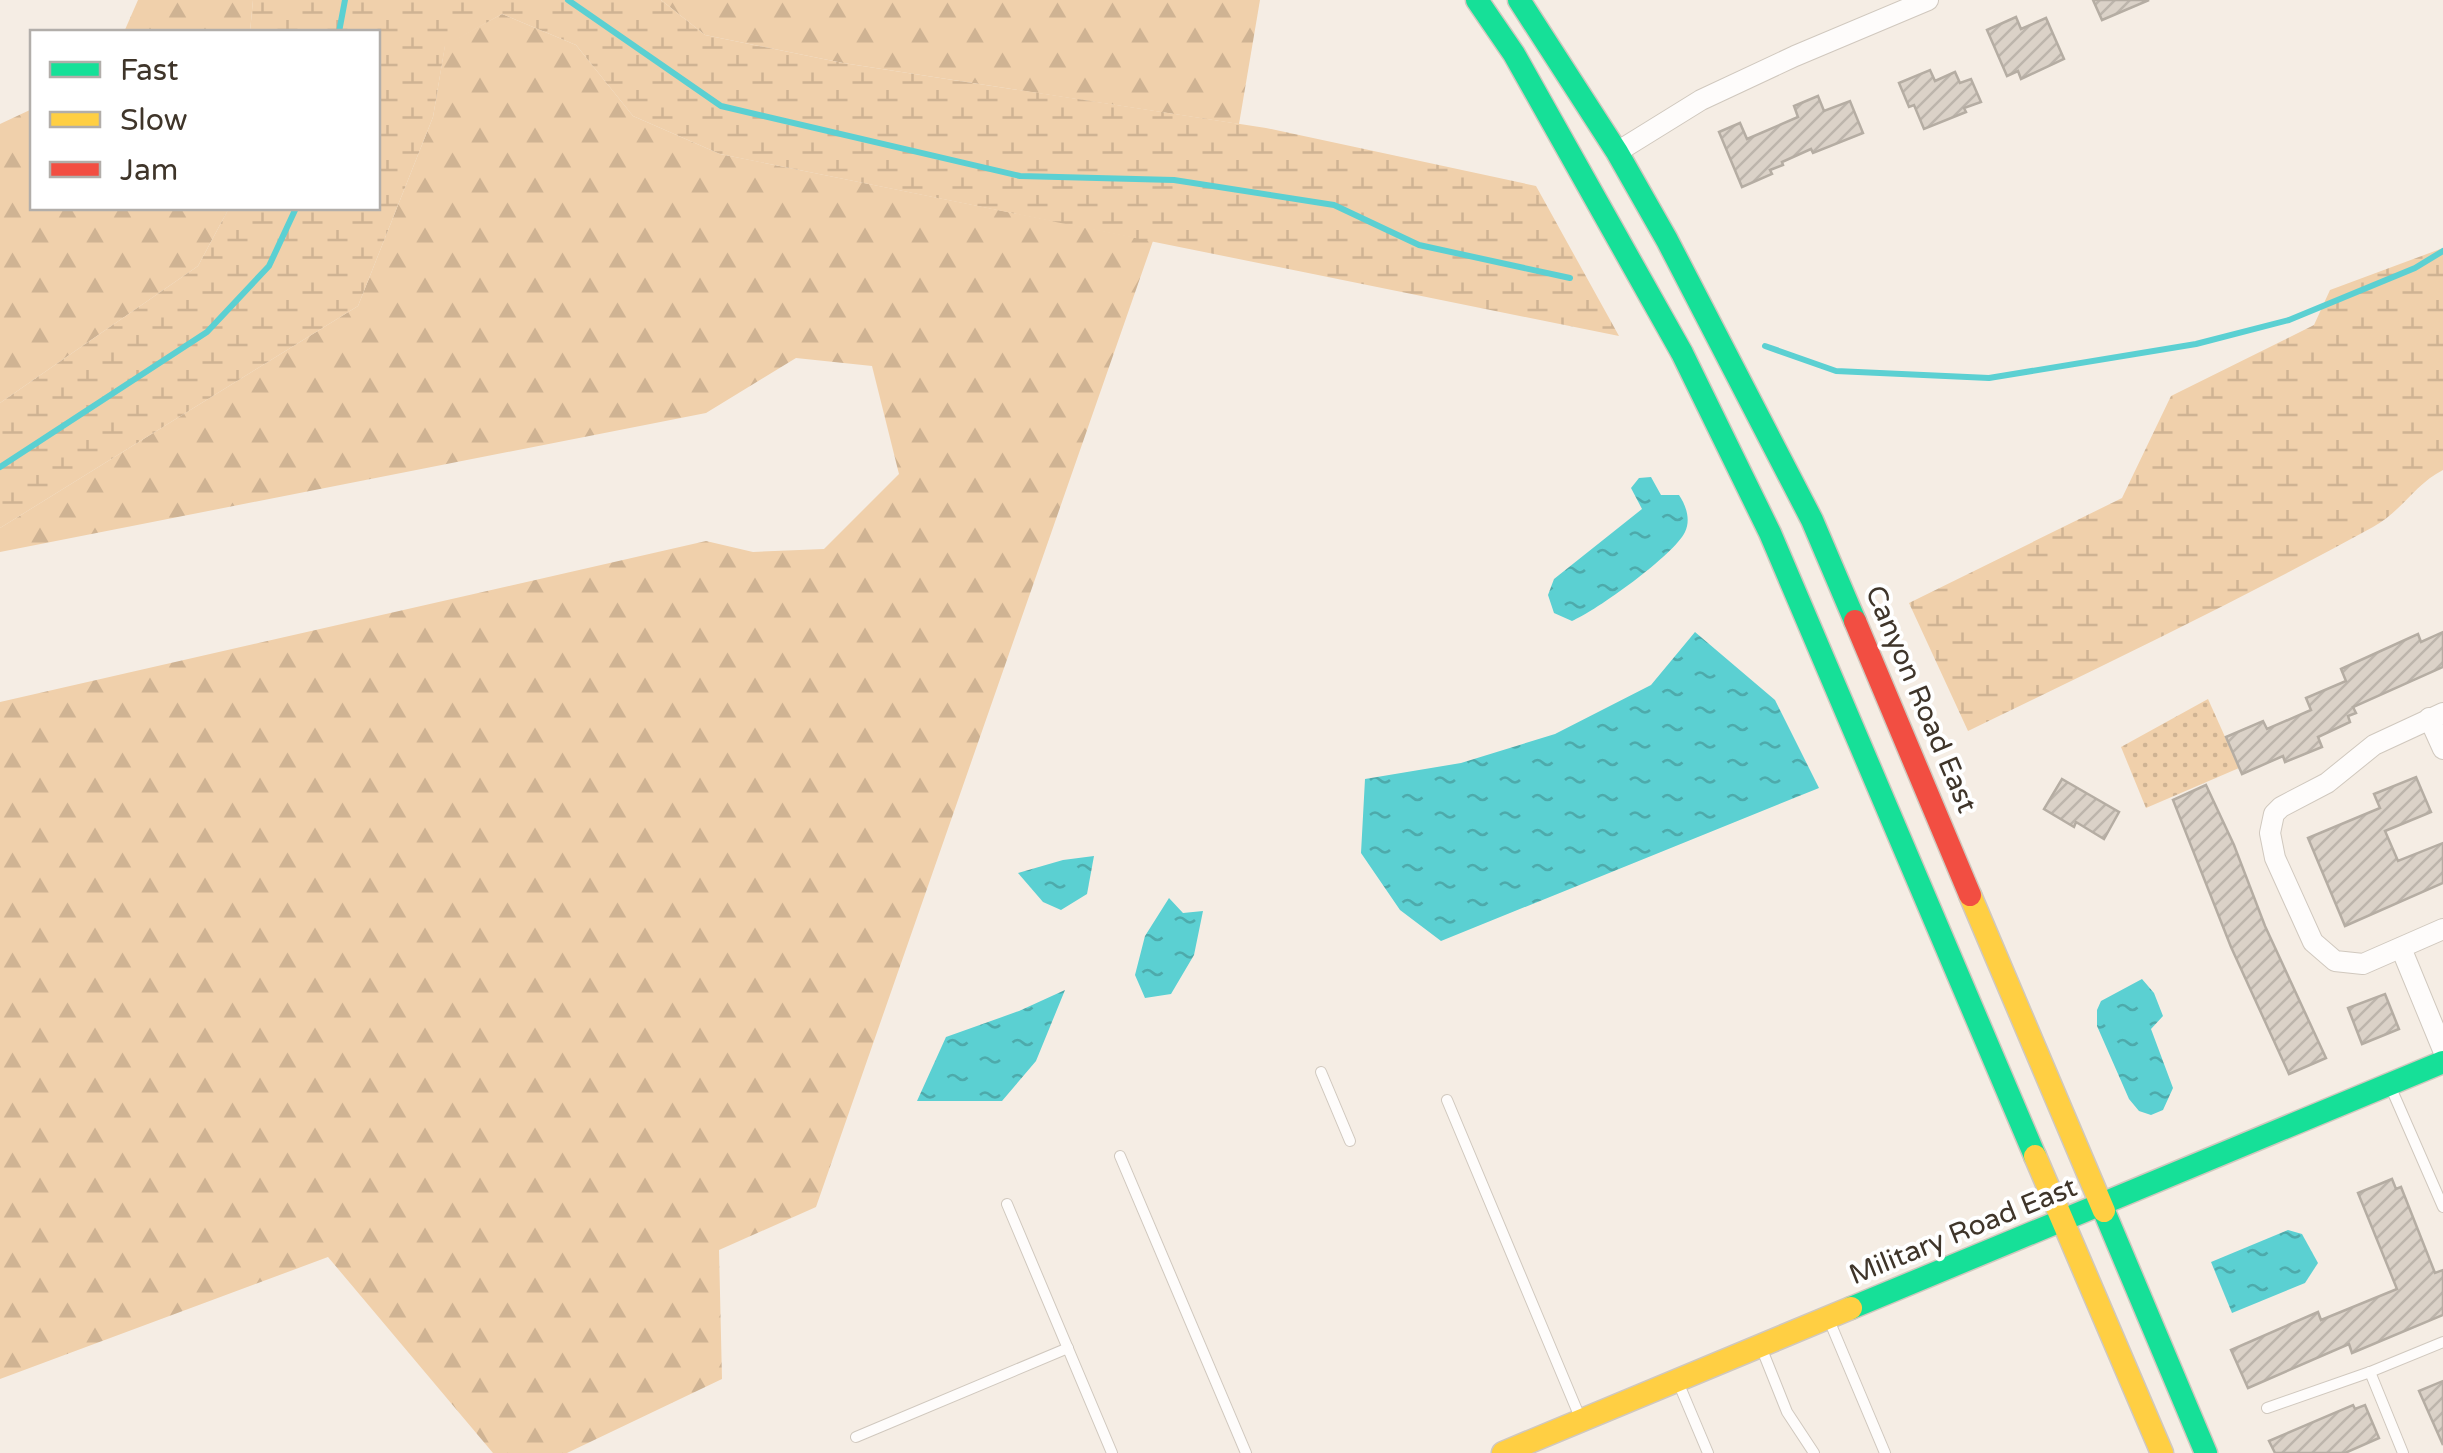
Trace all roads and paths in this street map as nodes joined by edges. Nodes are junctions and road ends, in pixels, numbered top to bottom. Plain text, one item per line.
1 (1477, 0) edge
2 (1519, 0) edge
3 (1928, 0) edge
4 (1514, 54) junction
5 (1617, 152) junction
6 (2436, 715) edge
7 (2443, 750) edge
8 (2443, 930) edge
9 (2401, 948) junction
10 (2443, 1050) edge
11 (2443, 1062) edge
12 (1321, 1072) dead end
13 (2390, 1084) junction
14 (1448, 1100) dead end
15 (1350, 1141) dead end
16 (1120, 1156) dead end
17 (1007, 1204) dead end
18 (2104, 1206) junction
19 (2443, 1206) edge
20 (2063, 1222) junction
21 (1829, 1318) junction
22 (2443, 1342) edge
23 (1760, 1347) junction
24 (1068, 1348) junction
25 (2370, 1372) junction
26 (1677, 1381) junction
27 (2267, 1408) dead end
28 (1582, 1421) junction
29 (856, 1437) dead end
30 (1112, 1453) edge
31 (1246, 1453) edge
32 (1504, 1453) edge
33 (1708, 1453) edge
34 (1814, 1453) edge
35 (1885, 1453) edge
36 (2162, 1453) edge
37 (2206, 1453) edge
38 (2403, 1453) edge

1 - 4 main road
2 - 5 main road, Canyon Road East
3 - 5 street
4 - 5 main road
4 - 20 main road
5 - 18 main road, Canyon Road East
6 - 7 street
6 - 9 street
8 - 9 street
9 - 10 street
11 - 13 main road, Military Road East
12 - 15 lane
13 - 18 main road, Military Road East
13 - 19 lane
14 - 28 lane
16 - 31 lane
17 - 24 lane
18 - 20 main road, Military Road East
18 - 37 main road, Canyon Road East
20 - 21 main road, Military Road East
20 - 36 main road
21 - 23 main road, Military Road East
21 - 35 lane
22 - 25 lane
23 - 26 main road, Military Road East
23 - 34 lane
24 - 29 lane
24 - 30 lane
25 - 27 lane
25 - 38 lane
26 - 28 main road, Military Road East
26 - 33 lane
28 - 32 main road, Military Road East

